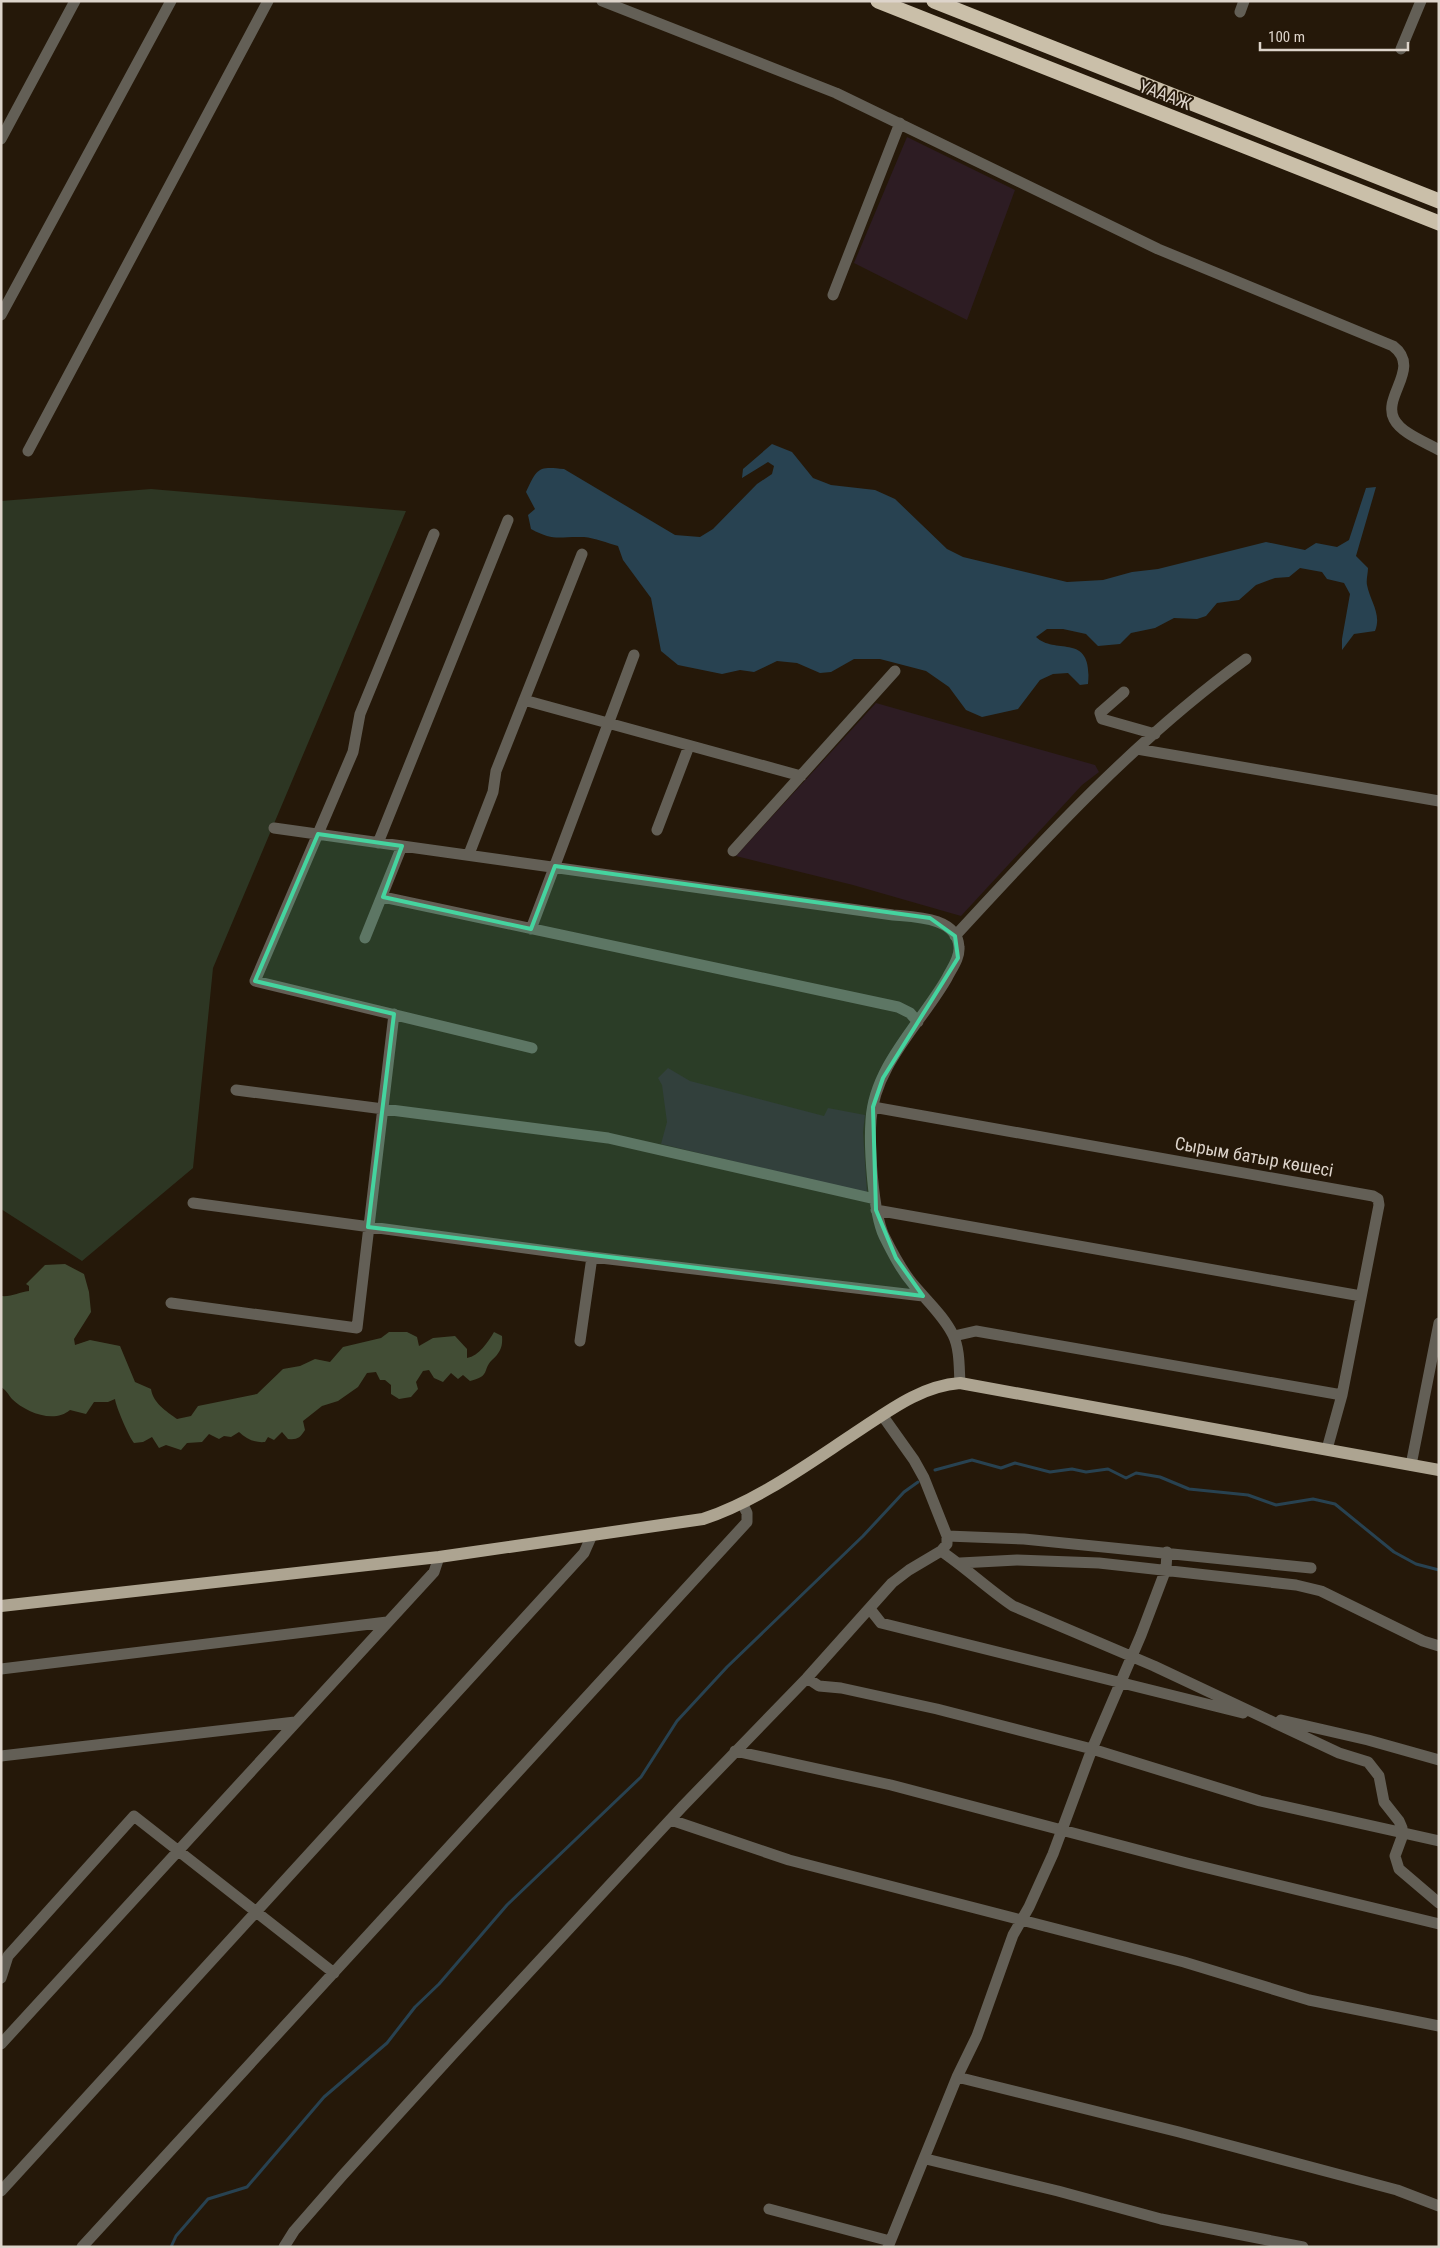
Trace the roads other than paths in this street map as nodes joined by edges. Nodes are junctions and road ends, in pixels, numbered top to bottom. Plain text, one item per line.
1 (75, 1) edge
2 (171, 1) edge
3 (268, 1) edge
4 (602, 1) edge
5 (878, 1) edge
6 (934, 1) edge
7 (1421, 1) edge
8 (1401, 49) dead end
9 (900, 124) junction
10 (1, 139) edge
11 (1439, 201) edge
12 (1439, 223) edge
13 (833, 295) dead end
14 (1, 315) edge
15 (1439, 450) edge
16 (28, 451) dead end
17 (508, 520) dead end
18 (434, 534) dead end
19 (582, 554) dead end
20 (634, 655) dead end
21 (1246, 660) dead end
22 (895, 671) dead end
23 (1124, 692) dead end
24 (524, 700) junction
25 (608, 724) junction
26 (1155, 734) junction
27 (689, 746) junction
28 (1136, 749) junction
29 (801, 776) junction
30 (1439, 801) edge
31 (274, 828) dead end
32 (657, 830) dead end
33 (318, 834) junction
34 (378, 843) junction
35 (402, 846) junction
36 (733, 852) dead end
37 (469, 854) junction
38 (555, 866) junction
39 (383, 897) junction
40 (531, 929) junction
41 (955, 936) junction
42 (365, 938) dead end
43 (394, 1014) junction
44 (918, 1022) junction
45 (532, 1048) dead end
46 (236, 1090) dead end
47 (873, 1107) junction
48 (383, 1108) junction
49 (193, 1203) dead end
50 (876, 1204) junction
51 (368, 1227) junction
52 (592, 1257) junction
53 (923, 1296) junction
54 (1361, 1296) junction
55 (171, 1303) dead end
56 (1439, 1323) edge
57 (954, 1336) junction
58 (580, 1341) dead end
59 (960, 1383) junction
60 (1342, 1395) junction
61 (882, 1415) junction
62 (1328, 1449) junction
63 (1412, 1465) junction
64 (1439, 1470) edge
65 (742, 1503) junction
66 (592, 1535) junction
67 (947, 1536) junction
68 (941, 1551) junction
69 (1167, 1552) junction
70 (439, 1557) junction
71 (960, 1563) junction
72 (1311, 1568) dead end
73 (1166, 1569) junction
74 (1, 1606) edge
75 (870, 1609) junction
76 (387, 1622) junction
77 (1439, 1646) edge
78 (1131, 1656) junction
79 (1, 1669) edge
80 (807, 1678) junction
81 (1120, 1682) junction
82 (1259, 1715) junction
83 (295, 1722) junction
84 (1092, 1749) junction
85 (735, 1751) junction
86 (1, 1756) edge
87 (1439, 1760) edge
88 (671, 1820) junction
89 (1060, 1829) junction
90 (1402, 1832) junction
91 (1439, 1841) edge
92 (177, 1850) junction
93 (1439, 1903) edge
94 (256, 1911) junction
95 (1021, 1920) junction
96 (1439, 1924) edge
97 (334, 1973) junction
98 (1, 1978) edge
99 (1439, 2026) edge
100 (1, 2044) edge
101 (957, 2077) junction
102 (926, 2159) junction
103 (1, 2191) edge
104 (1439, 2206) edge
105 (769, 2209) dead end
106 (889, 2244) edge
107 (82, 2247) edge
108 (284, 2247) edge
109 (1303, 2247) edge

1 - 10 street
2 - 14 street
3 - 16 street
4 - 9 street
5 - 12 highway, ҮАААЖ
6 - 11 highway, ҮАААЖ
7 - 8 street
9 - 13 street
9 - 15 street
17 - 34 street
18 - 33 street
19 - 24 street
20 - 25 street
21 - 26 street
22 - 29 street
23 - 26 street
24 - 25 street
24 - 37 street
25 - 27 street
25 - 38 street
26 - 28 street
27 - 29 street
27 - 32 street
28 - 30 street
28 - 41 street
29 - 36 street
31 - 33 street
33 - 34 street
33 - 43 street
34 - 35 street
35 - 37 street
35 - 39 street
37 - 38 street
38 - 40 street
38 - 41 street
39 - 40 street
39 - 42 street
40 - 44 street
41 - 44 street
43 - 45 street
43 - 48 street
44 - 47 street
46 - 48 street
47 - 50 street
47 - 54 street, Сырым батыр көшесі
48 - 50 street
48 - 51 street
49 - 51 street
50 - 53 street
50 - 54 street
51 - 52 street
51 - 55 street
52 - 53 street
52 - 58 street
53 - 57 street
54 - 60 street, Сырым батыр көшесі
56 - 63 street
57 - 59 street
57 - 60 street
59 - 61 main road
59 - 62 main road
60 - 62 street, Сырым батыр көшесі
61 - 65 main road
61 - 67 street
62 - 63 main road
63 - 64 main road
65 - 66 main road
65 - 97 street
66 - 70 main road
66 - 94 street
67 - 68 street
67 - 69 street
68 - 71 street
68 - 75 street
69 - 72 street
69 - 73 street
70 - 74 main road
70 - 76 street
71 - 73 street
71 - 78 street
73 - 77 street
73 - 78 street
75 - 80 street
75 - 81 street
76 - 79 street
76 - 83 street
78 - 81 street
78 - 82 street
80 - 84 street
80 - 85 street
81 - 82 street
81 - 84 street
82 - 87 street
82 - 90 street
83 - 86 street
83 - 92 street
84 - 89 street
84 - 90 street
85 - 88 street
85 - 89 street
88 - 95 street
88 - 108 street
89 - 95 street
89 - 96 street
90 - 91 street
90 - 93 street
92 - 94 street
92 - 98 street
92 - 100 street
94 - 97 street
94 - 103 street
95 - 99 street
95 - 101 street
97 - 107 street
101 - 102 street
101 - 104 street
102 - 106 street
102 - 109 street
105 - 106 street

